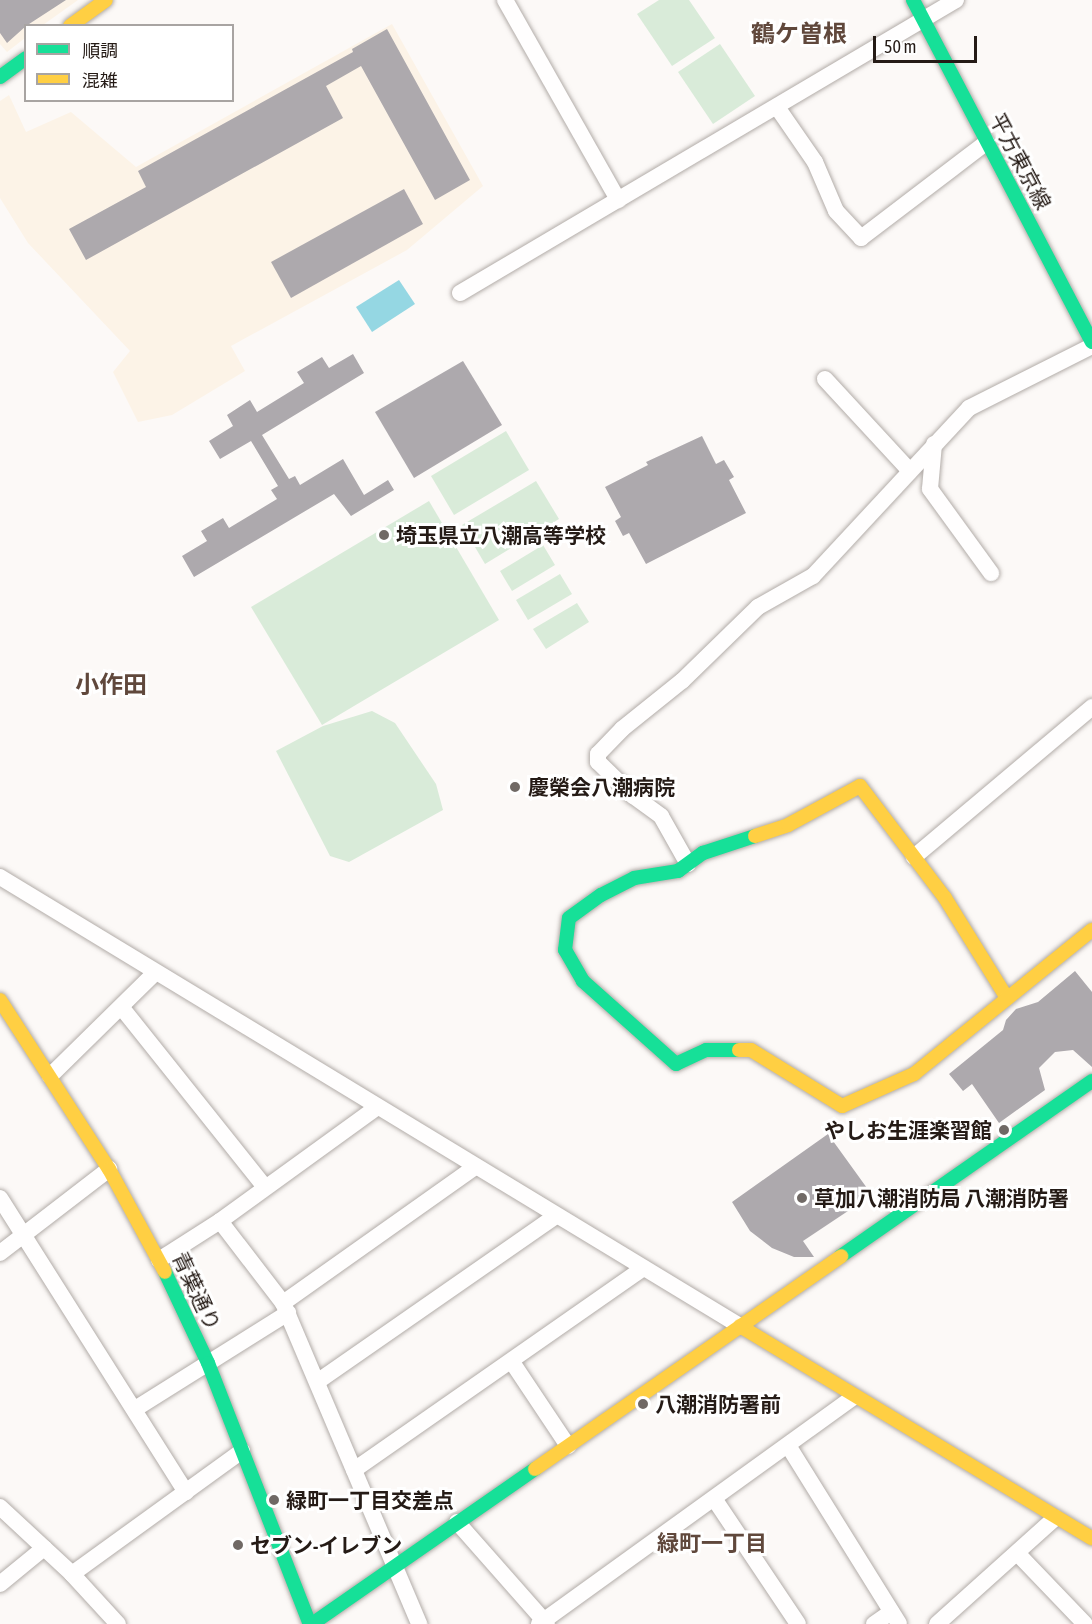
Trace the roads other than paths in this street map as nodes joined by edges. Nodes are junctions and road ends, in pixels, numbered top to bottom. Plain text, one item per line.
1 (106, 0) edge
2 (504, 0) edge
3 (913, 0) edge
4 (956, 0) edge
5 (924, 20) junction
6 (73, 24) edge
7 (24, 59) edge
8 (0, 77) edge
9 (777, 107) junction
10 (987, 142) junction
11 (618, 200) junction
12 (460, 293) dead end
13 (1092, 344) edge
14 (825, 379) dead end
15 (934, 444) junction
16 (908, 470) junction
17 (991, 573) dead end
18 (1092, 707) edge
19 (914, 857) junction
20 (688, 864) junction
21 (0, 877) edge
22 (1092, 930) edge
23 (156, 972) junction
24 (1007, 998) junction
25 (0, 1000) edge
26 (122, 1008) junction
27 (51, 1076) junction
28 (1092, 1081) edge
29 (376, 1108) junction
30 (474, 1168) junction
31 (109, 1169) junction
32 (265, 1187) junction
33 (0, 1198) edge
34 (556, 1216) junction
35 (220, 1221) junction
36 (23, 1235) junction
37 (0, 1253) edge
38 (159, 1260) junction
39 (644, 1268) junction
40 (285, 1308) junction
41 (740, 1326) junction
42 (512, 1362) junction
43 (208, 1363) junction
44 (317, 1383) junction
45 (854, 1397) junction
46 (135, 1410) junction
47 (568, 1446) junction
48 (789, 1447) junction
49 (242, 1451) junction
50 (354, 1470) junction
51 (186, 1492) junction
52 (715, 1500) junction
53 (0, 1507) edge
54 (1055, 1518) junction
55 (457, 1522) junction
56 (1092, 1538) edge
57 (44, 1548) junction
58 (1017, 1553) junction
59 (394, 1566) junction
60 (72, 1574) junction
61 (0, 1584) edge
62 (895, 1618) edge
63 (544, 1623) edge
64 (118, 1624) edge
65 (311, 1624) edge
66 (419, 1624) edge
67 (798, 1624) edge
68 (874, 1624) edge
69 (937, 1624) edge
70 (1085, 1624) edge

1 - 6 street
2 - 11 street
3 - 5 street, 平方東京線
4 - 5 street
5 - 9 street
5 - 10 street, 平方東京線
7 - 8 street
9 - 10 street
9 - 11 street
10 - 13 street, 平方東京線
11 - 12 street
13 - 15 street
14 - 16 street
15 - 16 street
15 - 17 street
16 - 20 street
18 - 19 street
19 - 20 street
19 - 24 street
20 - 24 street
21 - 23 street
22 - 24 street
23 - 26 street
23 - 29 street
25 - 27 street, 青葉通り
26 - 27 street
26 - 32 street
27 - 31 street, 青葉通り
28 - 41 street
29 - 30 street
29 - 32 street
30 - 34 street
30 - 40 street
31 - 36 street
31 - 38 street, 青葉通り
32 - 35 street
33 - 36 street
34 - 39 street
34 - 44 street
35 - 38 street
35 - 40 street
36 - 37 street
36 - 46 street
38 - 43 street, 青葉通り
39 - 41 street
39 - 42 street
40 - 43 street
40 - 44 street
41 - 45 street
41 - 47 street
42 - 47 street
42 - 50 street
43 - 46 street
43 - 49 street, 青葉通り
44 - 50 street
45 - 48 street
45 - 54 street
46 - 51 street
47 - 55 street
48 - 52 street
48 - 62 street
49 - 51 street
49 - 65 street, 青葉通り
50 - 59 street
51 - 60 street
52 - 63 street
52 - 67 street
53 - 57 street
54 - 56 street
54 - 58 street
55 - 59 street
55 - 63 street
57 - 60 street
57 - 61 street
58 - 69 street
58 - 70 street
59 - 65 street
59 - 66 street
60 - 64 street
62 - 68 street

